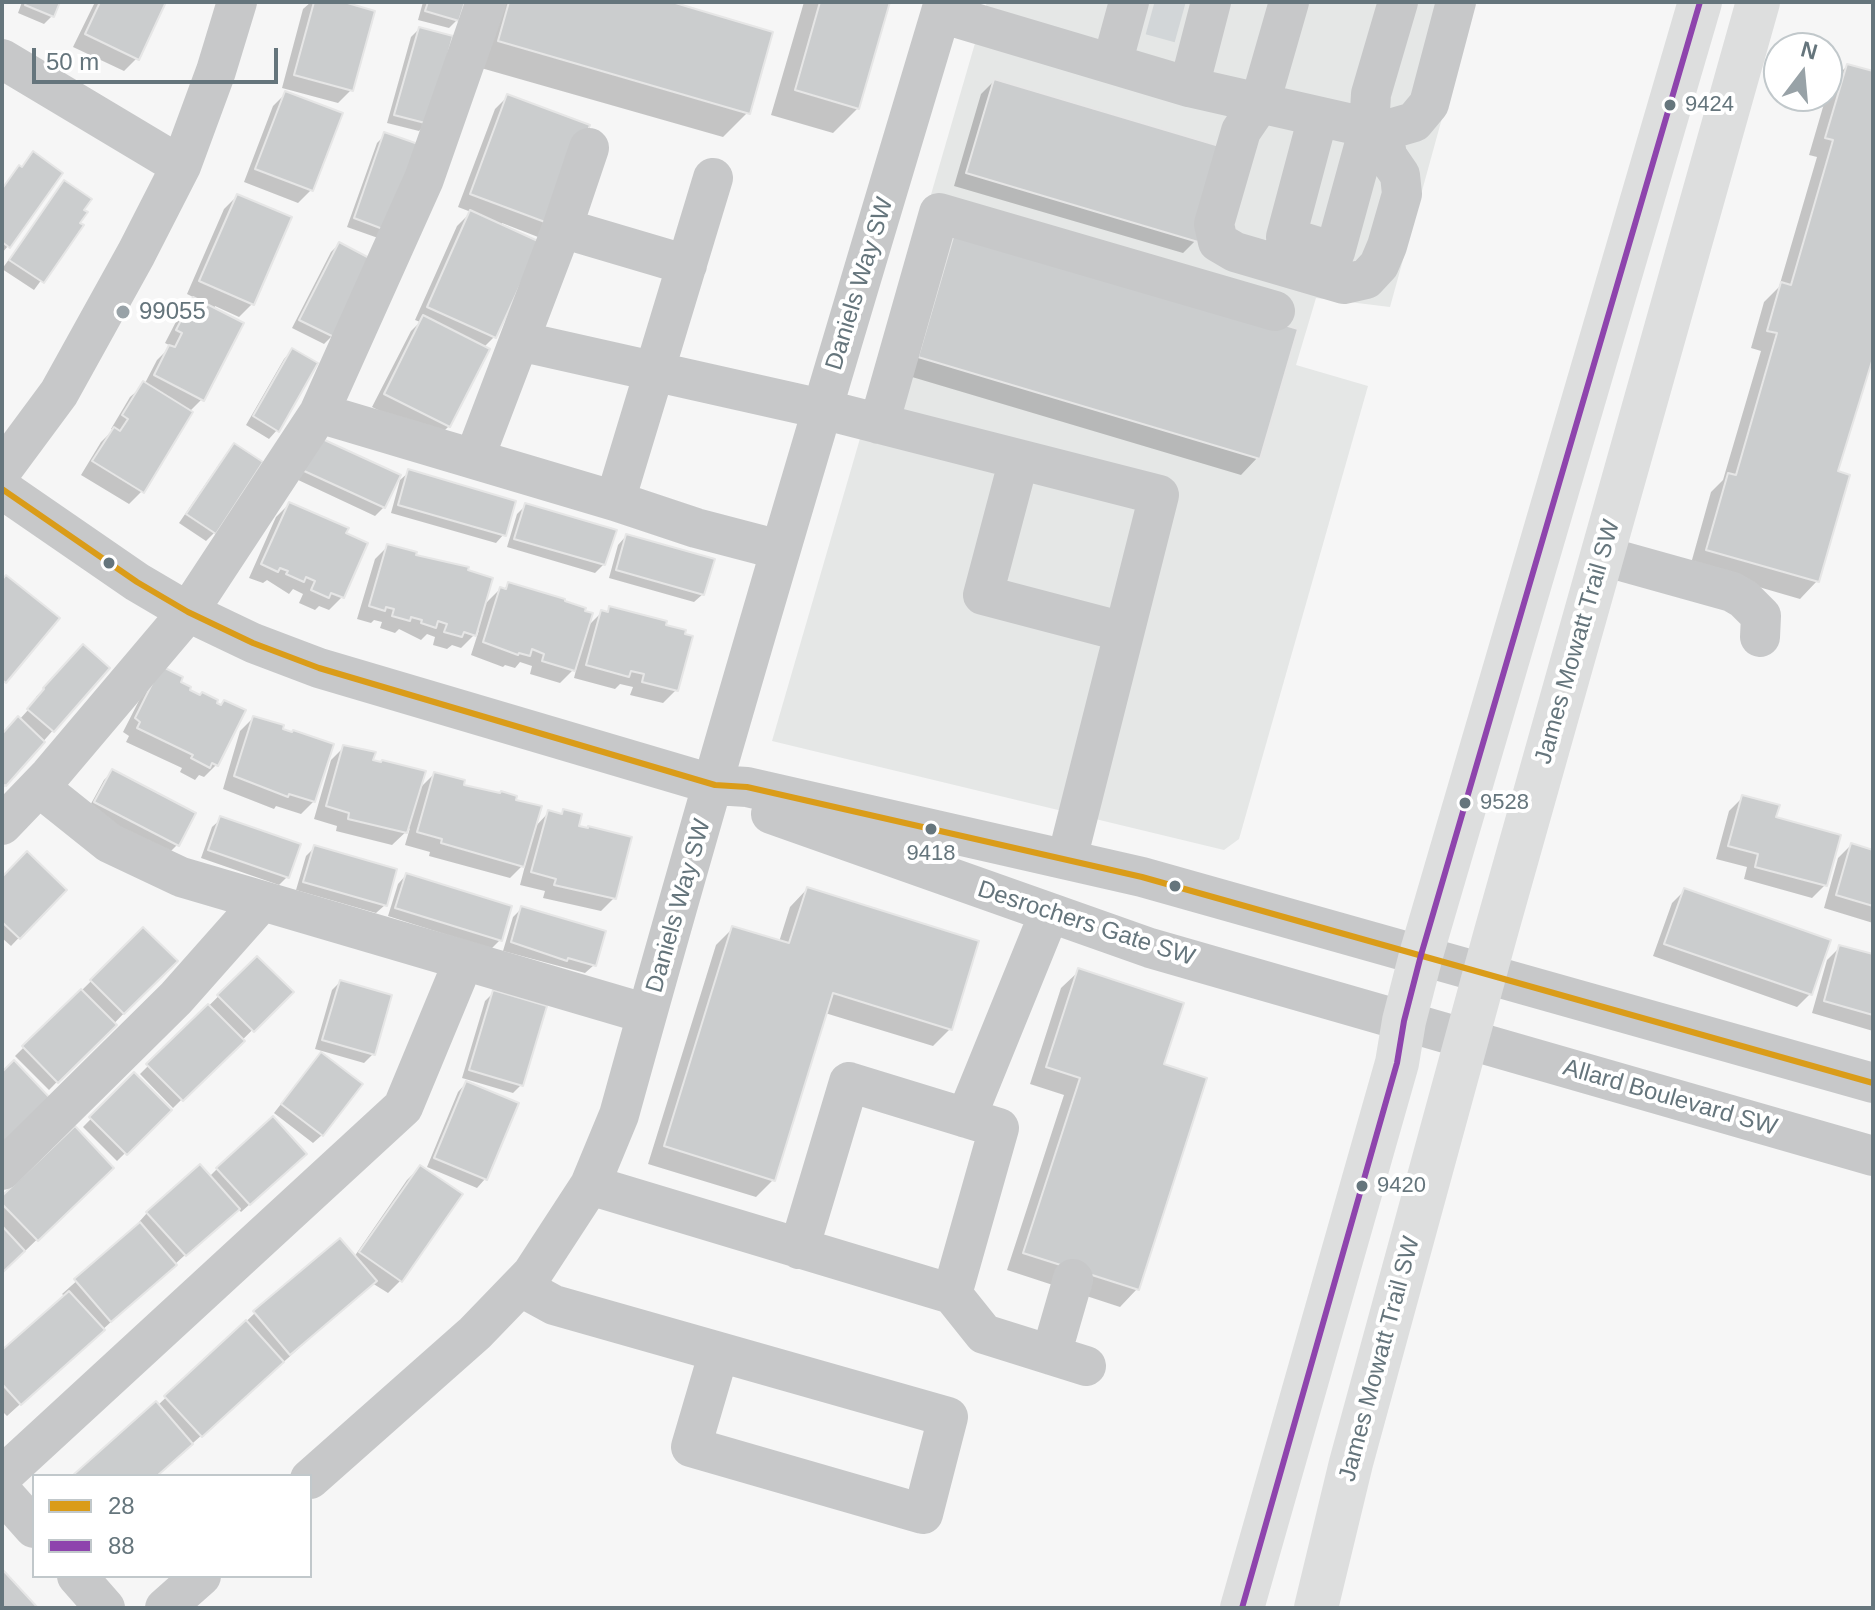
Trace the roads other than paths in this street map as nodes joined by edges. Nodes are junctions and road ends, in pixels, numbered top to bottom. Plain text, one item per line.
1 (237, 2) edge
2 (486, 2) edge
3 (1289, 2) edge
4 (1398, 2) edge
5 (1455, 2) edge
6 (1700, 2) edge
7 (1758, 2) edge
8 (942, 8) edge
9 (1167, 13) edge
10 (2, 59) edge
11 (1112, 64) junction
12 (1189, 87) junction
13 (1260, 103) junction
14 (1318, 117) junction
15 (1376, 130) junction
16 (589, 148) dead end
17 (181, 166) junction
18 (713, 178) dead end
19 (562, 228) junction
20 (687, 265) junction
21 (1275, 311) dead end
22 (519, 341) junction
23 (654, 373) junction
24 (822, 409) junction
25 (319, 413) junction
26 (879, 424) junction
27 (474, 459) junction
28 (1019, 459) junction
29 (2, 470) edge
30 (2, 489) edge
31 (615, 501) junction
32 (780, 550) junction
33 (1603, 556) junction
34 (188, 612) junction
35 (1124, 632) junction
36 (1760, 637) dead end
37 (715, 785) junction
38 (39, 787) junction
39 (2, 825) edge
40 (1067, 859) junction
41 (262, 901) junction
42 (1049, 914) junction
43 (1421, 955) junction
44 (464, 960) junction
45 (1485, 972) junction
46 (647, 1014) junction
47 (1404, 1021) junction
48 (1467, 1040) junction
49 (1873, 1083) edge
50 (966, 1118) junction
51 (1873, 1156) edge
52 (2, 1170) edge
53 (590, 1185) junction
54 (799, 1249) junction
55 (1073, 1279) dead end
56 (521, 1287) junction
57 (952, 1294) junction
58 (719, 1352) junction
59 (2, 1476) edge
60 (312, 1477) edge
61 (2, 1492) edge
62 (32, 1526) edge
63 (79, 1578) edge
64 (199, 1578) edge
65 (105, 1608) edge
66 (165, 1608) edge
67 (1242, 1608) edge
68 (1316, 1608) edge

1 - 17 street
2 - 25 street
3 - 13 street
4 - 15 street
5 - 15 street
6 - 43 main road
7 - 33 main road, James Mowatt Trail SW
8 - 11 street
8 - 24 street, Daniels Way SW
9 - 11 street
9 - 12 street
10 - 17 street
11 - 12 street
12 - 13 street
13 - 14 street
13 - 15 street
14 - 15 street
14 - 15 street
16 - 19 street
17 - 29 street
18 - 20 street
19 - 20 street
19 - 22 street
20 - 23 street
21 - 26 street
22 - 23 street
22 - 27 street
23 - 24 street
23 - 31 street
24 - 26 street
24 - 32 street, Daniels Way SW
25 - 27 street
25 - 34 street
26 - 28 street
27 - 31 street
28 - 35 street
28 - 35 street
30 - 34 street, Desrochers Gate SW
31 - 32 street
32 - 37 street, Daniels Way SW
33 - 36 street
33 - 45 main road, James Mowatt Trail SW
34 - 37 street, Desrochers Gate SW
34 - 38 street
35 - 40 street
37 - 40 street, Desrochers Gate SW
37 - 42 street, Desrochers Gate SW
37 - 46 street, Daniels Way SW
38 - 39 street
38 - 41 street
40 - 43 street, Desrochers Gate SW
41 - 44 street
41 - 52 street
42 - 47 street, Desrochers Gate SW
42 - 50 street
43 - 45 street, Desrochers Gate SW
43 - 47 main road
44 - 46 street
44 - 59 street
45 - 48 main road, James Mowatt Trail SW
45 - 49 street
46 - 53 street, Daniels Way SW
47 - 48 street, Desrochers Gate SW
47 - 67 main road
48 - 51 street, Allard Boulevard SW
48 - 68 main road, James Mowatt Trail SW
50 - 54 street
50 - 57 street
53 - 54 street
53 - 56 street, Daniels Way SW
54 - 57 street
55 - 57 street
56 - 58 street
56 - 60 street, Daniels Way SW
58 - 58 street
61 - 62 street
63 - 65 street
64 - 66 street

